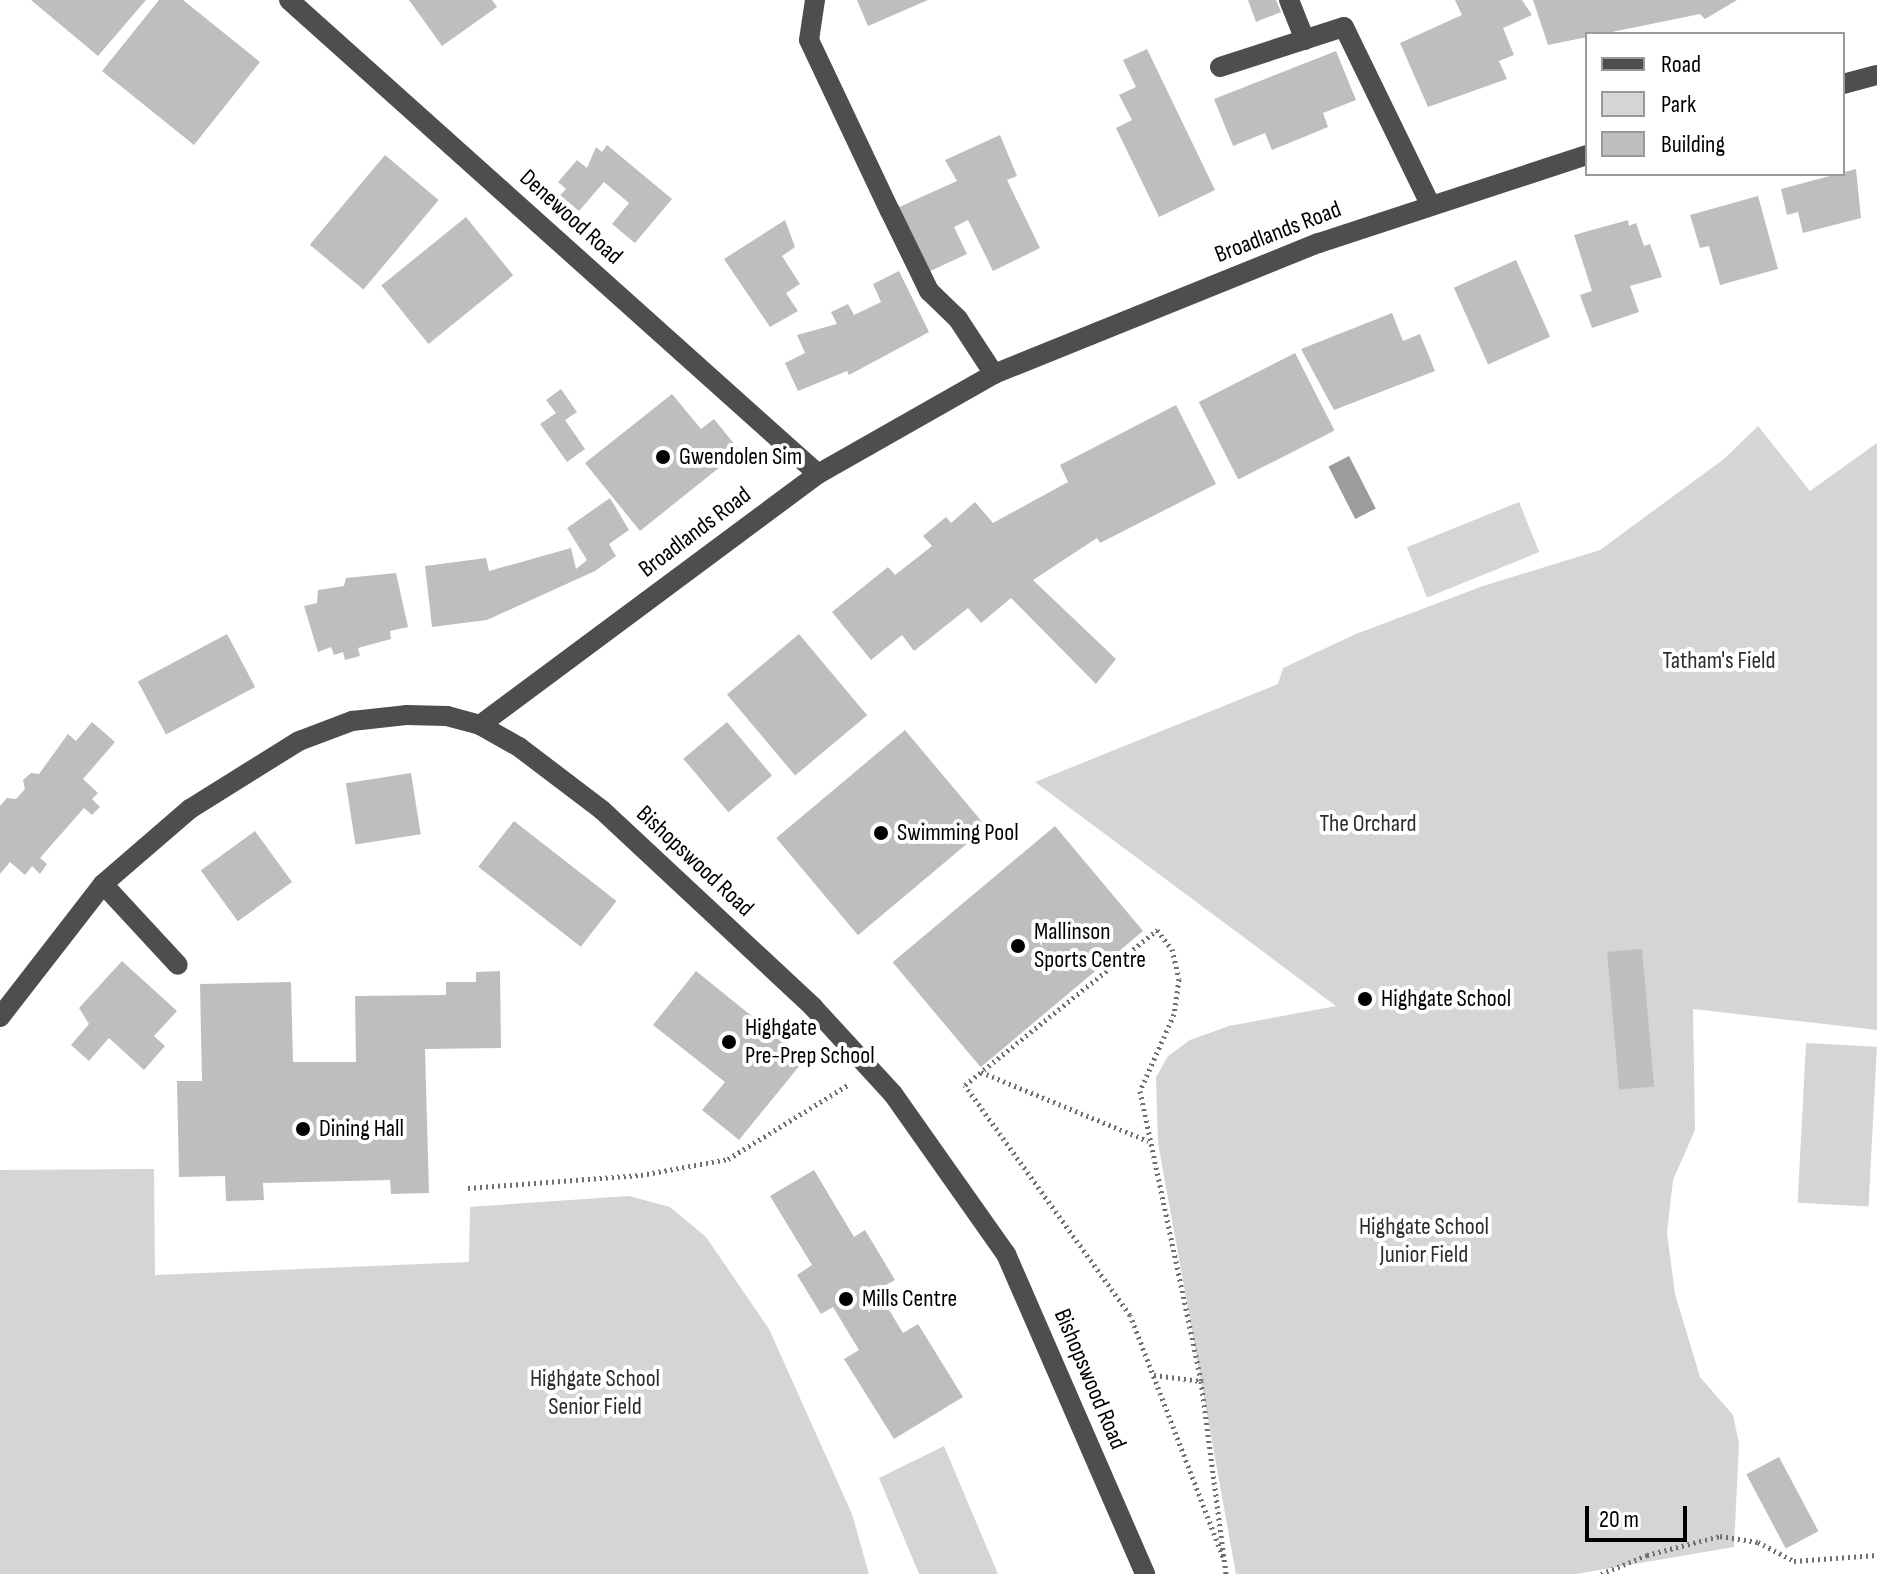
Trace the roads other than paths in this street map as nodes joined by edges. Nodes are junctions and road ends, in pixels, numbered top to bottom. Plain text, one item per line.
1 (289, 0) edge
2 (815, 0) edge
3 (1289, 0) edge
4 (1305, 40) junction
5 (1220, 67) dead end
6 (1877, 75) edge
7 (1845, 83) edge
8 (1585, 156) edge
9 (1430, 204) junction
10 (994, 374) junction
11 (818, 474) junction
12 (480, 725) junction
13 (103, 884) junction
14 (178, 965) dead end
15 (0, 1017) edge
16 (1145, 1574) edge

1 - 11 street, Denewood Road
2 - 10 street
3 - 4 street
4 - 5 street
4 - 9 street
6 - 7 street
8 - 9 street, Broadlands Road
9 - 10 street, Broadlands Road
10 - 11 street, Broadlands Road
11 - 12 street, Broadlands Road
12 - 13 street, Bishopswood Road
12 - 16 street, Bishopswood Road
13 - 14 street
13 - 15 street, Bishopswood Road

